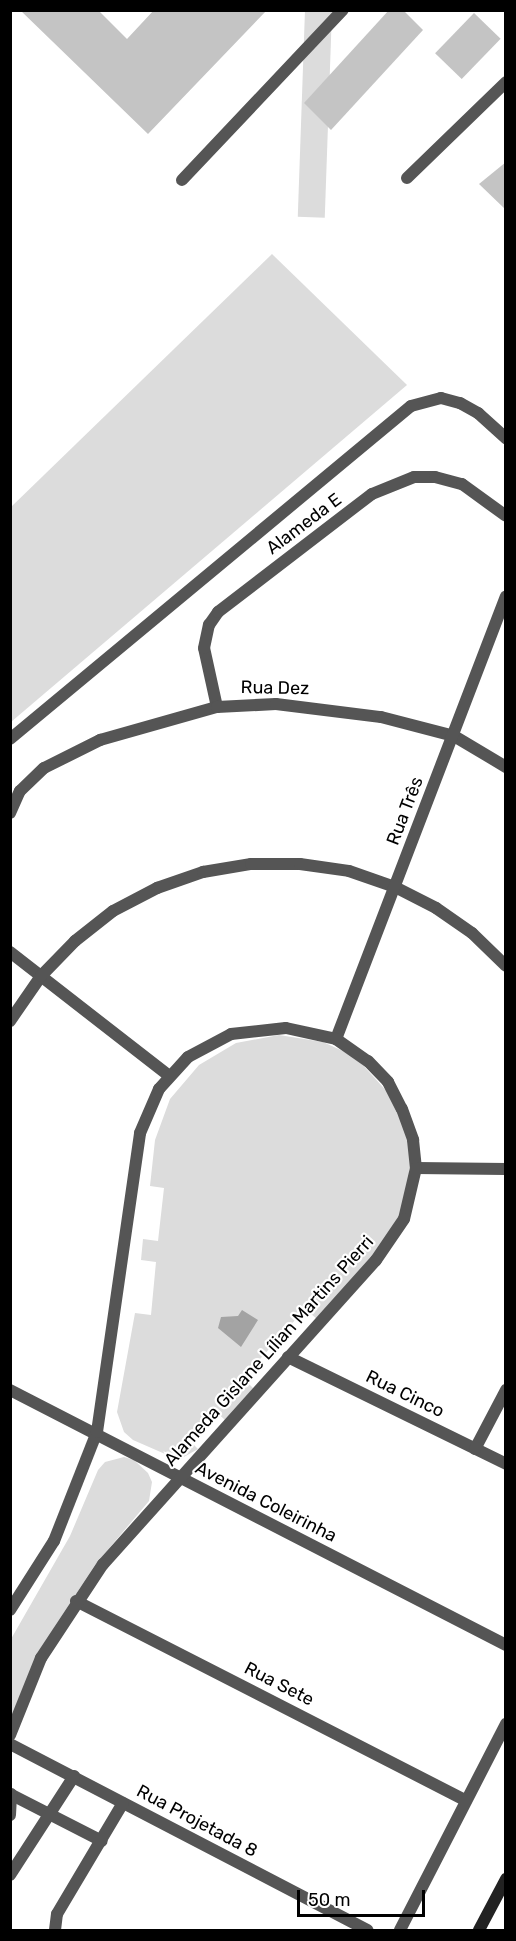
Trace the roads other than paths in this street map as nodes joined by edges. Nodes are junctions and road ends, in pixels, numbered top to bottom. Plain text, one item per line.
1 (344, 10) edge
2 (506, 82) edge
3 (407, 178) dead end
4 (182, 180) dead end
5 (506, 438) edge
6 (506, 516) edge
7 (506, 596) edge
8 (217, 706) junction
9 (454, 736) junction
10 (10, 739) edge
11 (506, 767) edge
12 (10, 813) edge
13 (395, 887) junction
14 (10, 952) edge
15 (506, 966) edge
16 (41, 976) junction
17 (10, 1021) edge
18 (336, 1039) junction
19 (169, 1076) junction
20 (416, 1168) junction
21 (506, 1169) edge
22 (288, 1357) junction
23 (10, 1390) edge
24 (506, 1390) edge
25 (97, 1432) junction
26 (475, 1449) junction
27 (506, 1464) edge
28 (179, 1478) junction
29 (76, 1601) junction
30 (10, 1610) edge
31 (506, 1645) edge
32 (506, 1724) edge
33 (10, 1735) edge
34 (10, 1744) edge
35 (74, 1776) junction
36 (11, 1794) edge
37 (465, 1800) junction
38 (123, 1803) junction
39 (10, 1815) edge
40 (51, 1815) junction
41 (102, 1841) junction
42 (10, 1875) edge
43 (506, 1880) edge
44 (55, 1930) edge
45 (367, 1930) edge
46 (400, 1930) edge
47 (479, 1930) edge

1 - 4 street
2 - 3 street
5 - 10 street
6 - 8 street, Alameda E
7 - 9 street, Rua Três
8 - 9 street, Rua Dez
8 - 12 street, Rua Dez
9 - 11 street, Rua Dez
9 - 13 street, Rua Três
13 - 15 street
13 - 16 street
13 - 18 street, Rua Três
14 - 16 street
16 - 17 street
16 - 19 street
18 - 19 street, Alameda Gislane Lílian Martins Pierri
18 - 20 street, Alameda Gislane Lílian Martins Pierri
19 - 25 street, Alameda Gislane Lílian Martins Pierri
20 - 21 street
20 - 22 street, Alameda Gislane Lílian Martins Pierri
22 - 26 street, Rua Cinco
22 - 28 street, Alameda Gislane Lílian Martins Pierri
23 - 25 street, Avenida Coleirinha
24 - 26 street
25 - 28 street, Avenida Coleirinha
25 - 30 street, Alameda Gislane Lílian Martins Pierri
26 - 27 street, Rua Cinco
28 - 29 street, Alameda Gislane Lílian Martins Pierri
28 - 31 street, Avenida Coleirinha
29 - 33 street, Alameda Gislane Lílian Martins Pierri
29 - 37 street, Rua Sete
32 - 37 street
34 - 35 street, Rua Projetada 8
35 - 38 street, Rua Projetada 8
35 - 40 street
36 - 39 street
36 - 40 street
37 - 46 street
38 - 41 street
38 - 45 street, Rua Projetada 8
40 - 41 street
40 - 42 street
41 - 44 street
43 - 47 street

